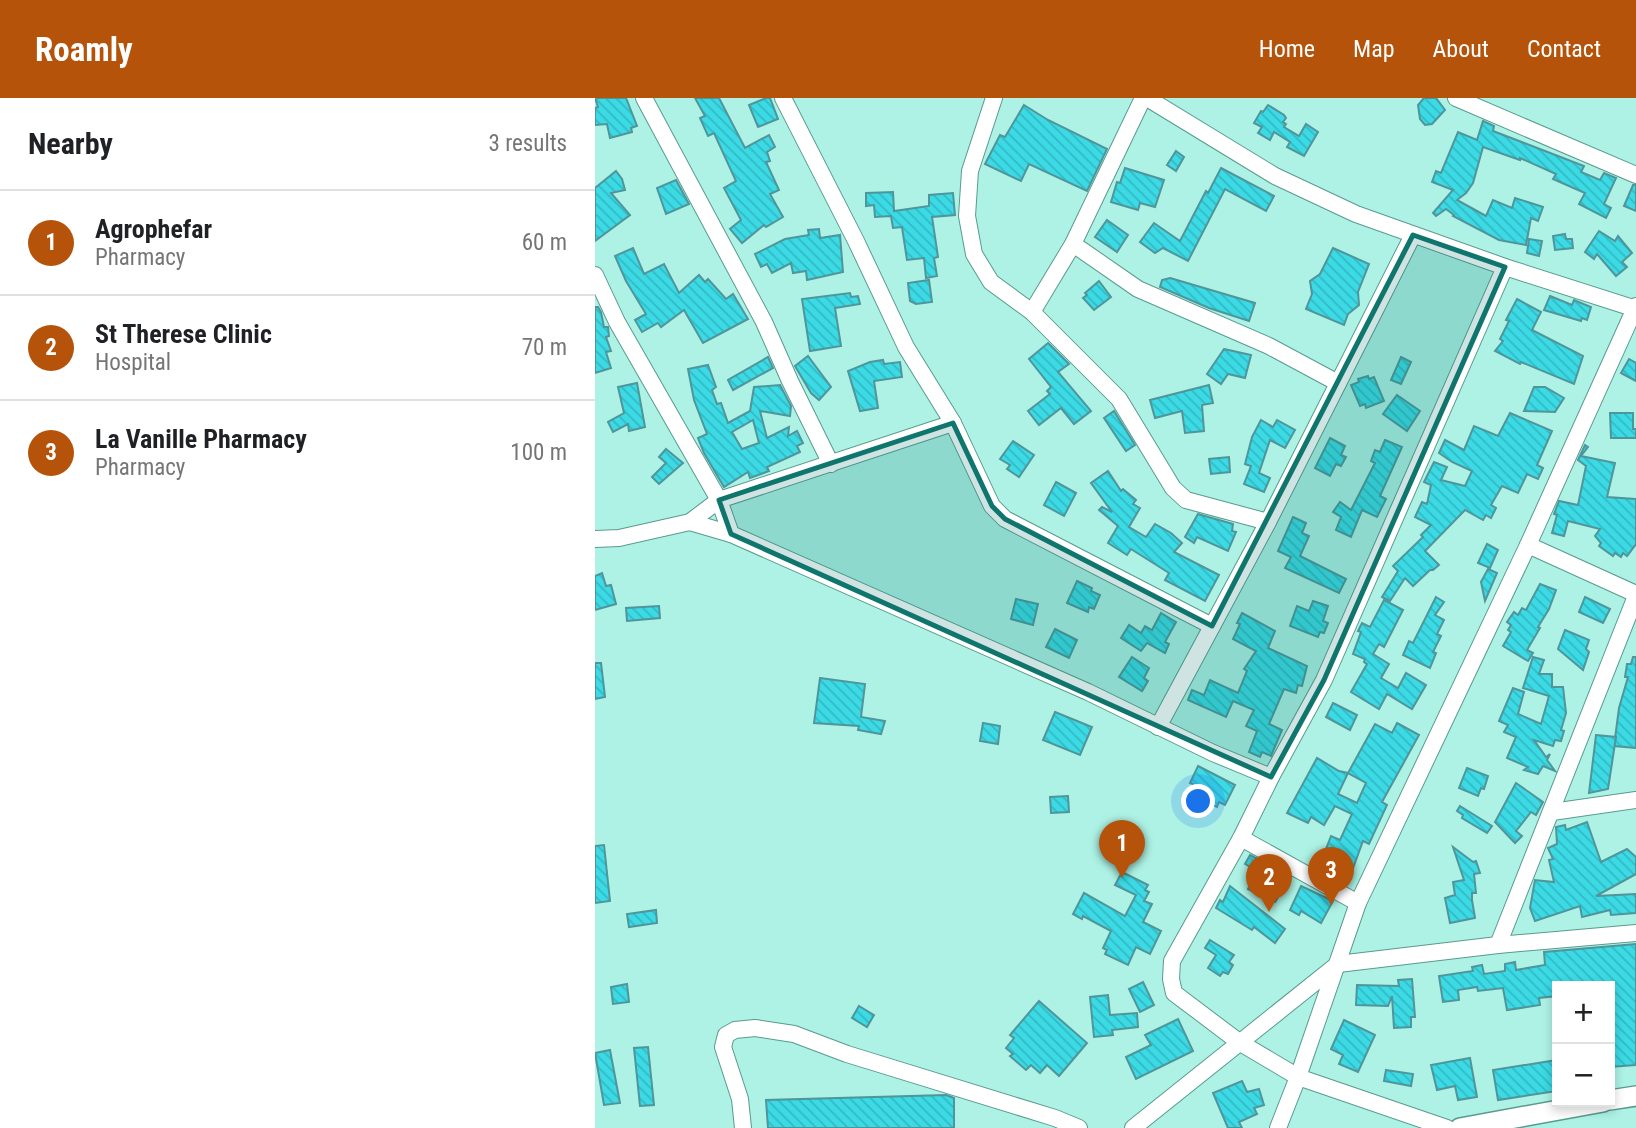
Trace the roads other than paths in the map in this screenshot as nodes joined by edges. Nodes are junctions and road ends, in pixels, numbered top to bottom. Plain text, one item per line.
1 (644, 98) edge
2 (783, 98) edge
3 (993, 98) edge
4 (1145, 98) edge
5 (1456, 98) edge
6 (1636, 175) edge
7 (1413, 235) junction
8 (1073, 244) junction
9 (1505, 267) junction
10 (595, 275) edge
11 (1636, 308) edge
12 (1032, 312) junction
13 (1338, 383) junction
14 (953, 423) junction
15 (831, 464) junction
16 (719, 500) junction
17 (690, 522) junction
18 (1268, 522) junction
19 (731, 534) junction
20 (595, 539) edge
21 (1528, 545) junction
22 (1636, 595) edge
23 (1212, 626) junction
24 (1158, 727) junction
25 (1271, 777) junction
26 (1636, 800) edge
27 (1552, 812) junction
28 (1241, 838) junction
29 (1358, 903) junction
30 (1636, 933) edge
31 (1497, 945) junction
32 (1338, 964) junction
33 (1239, 1042) junction
34 (1298, 1077) junction
35 (1636, 1096) edge
36 (1615, 1099) edge
37 (1575, 1107) edge
38 (743, 1128) edge
39 (1079, 1128) edge
40 (1132, 1128) edge
41 (1278, 1128) edge
42 (1447, 1128) edge
43 (1460, 1128) edge

1 - 15 street
2 - 14 street
3 - 12 street
4 - 7 street
4 - 8 street
5 - 6 street
7 - 9 street
7 - 13 street
8 - 12 street
8 - 13 street
9 - 11 street
9 - 25 street
10 - 16 street
11 - 21 street
12 - 18 street
13 - 18 street
14 - 15 street
14 - 23 street
15 - 16 street
16 - 17 street
16 - 19 street
17 - 19 street
17 - 20 street
18 - 23 street
19 - 24 street
21 - 22 street
21 - 29 street
22 - 27 street
23 - 24 street
24 - 25 street
25 - 28 street
26 - 27 street
27 - 31 street
28 - 29 street
28 - 33 street
29 - 32 street
30 - 31 street
31 - 32 street
32 - 33 street
32 - 34 street
33 - 34 street
33 - 40 street
34 - 41 street
34 - 42 street
35 - 36 main road
37 - 43 main road
38 - 39 street

